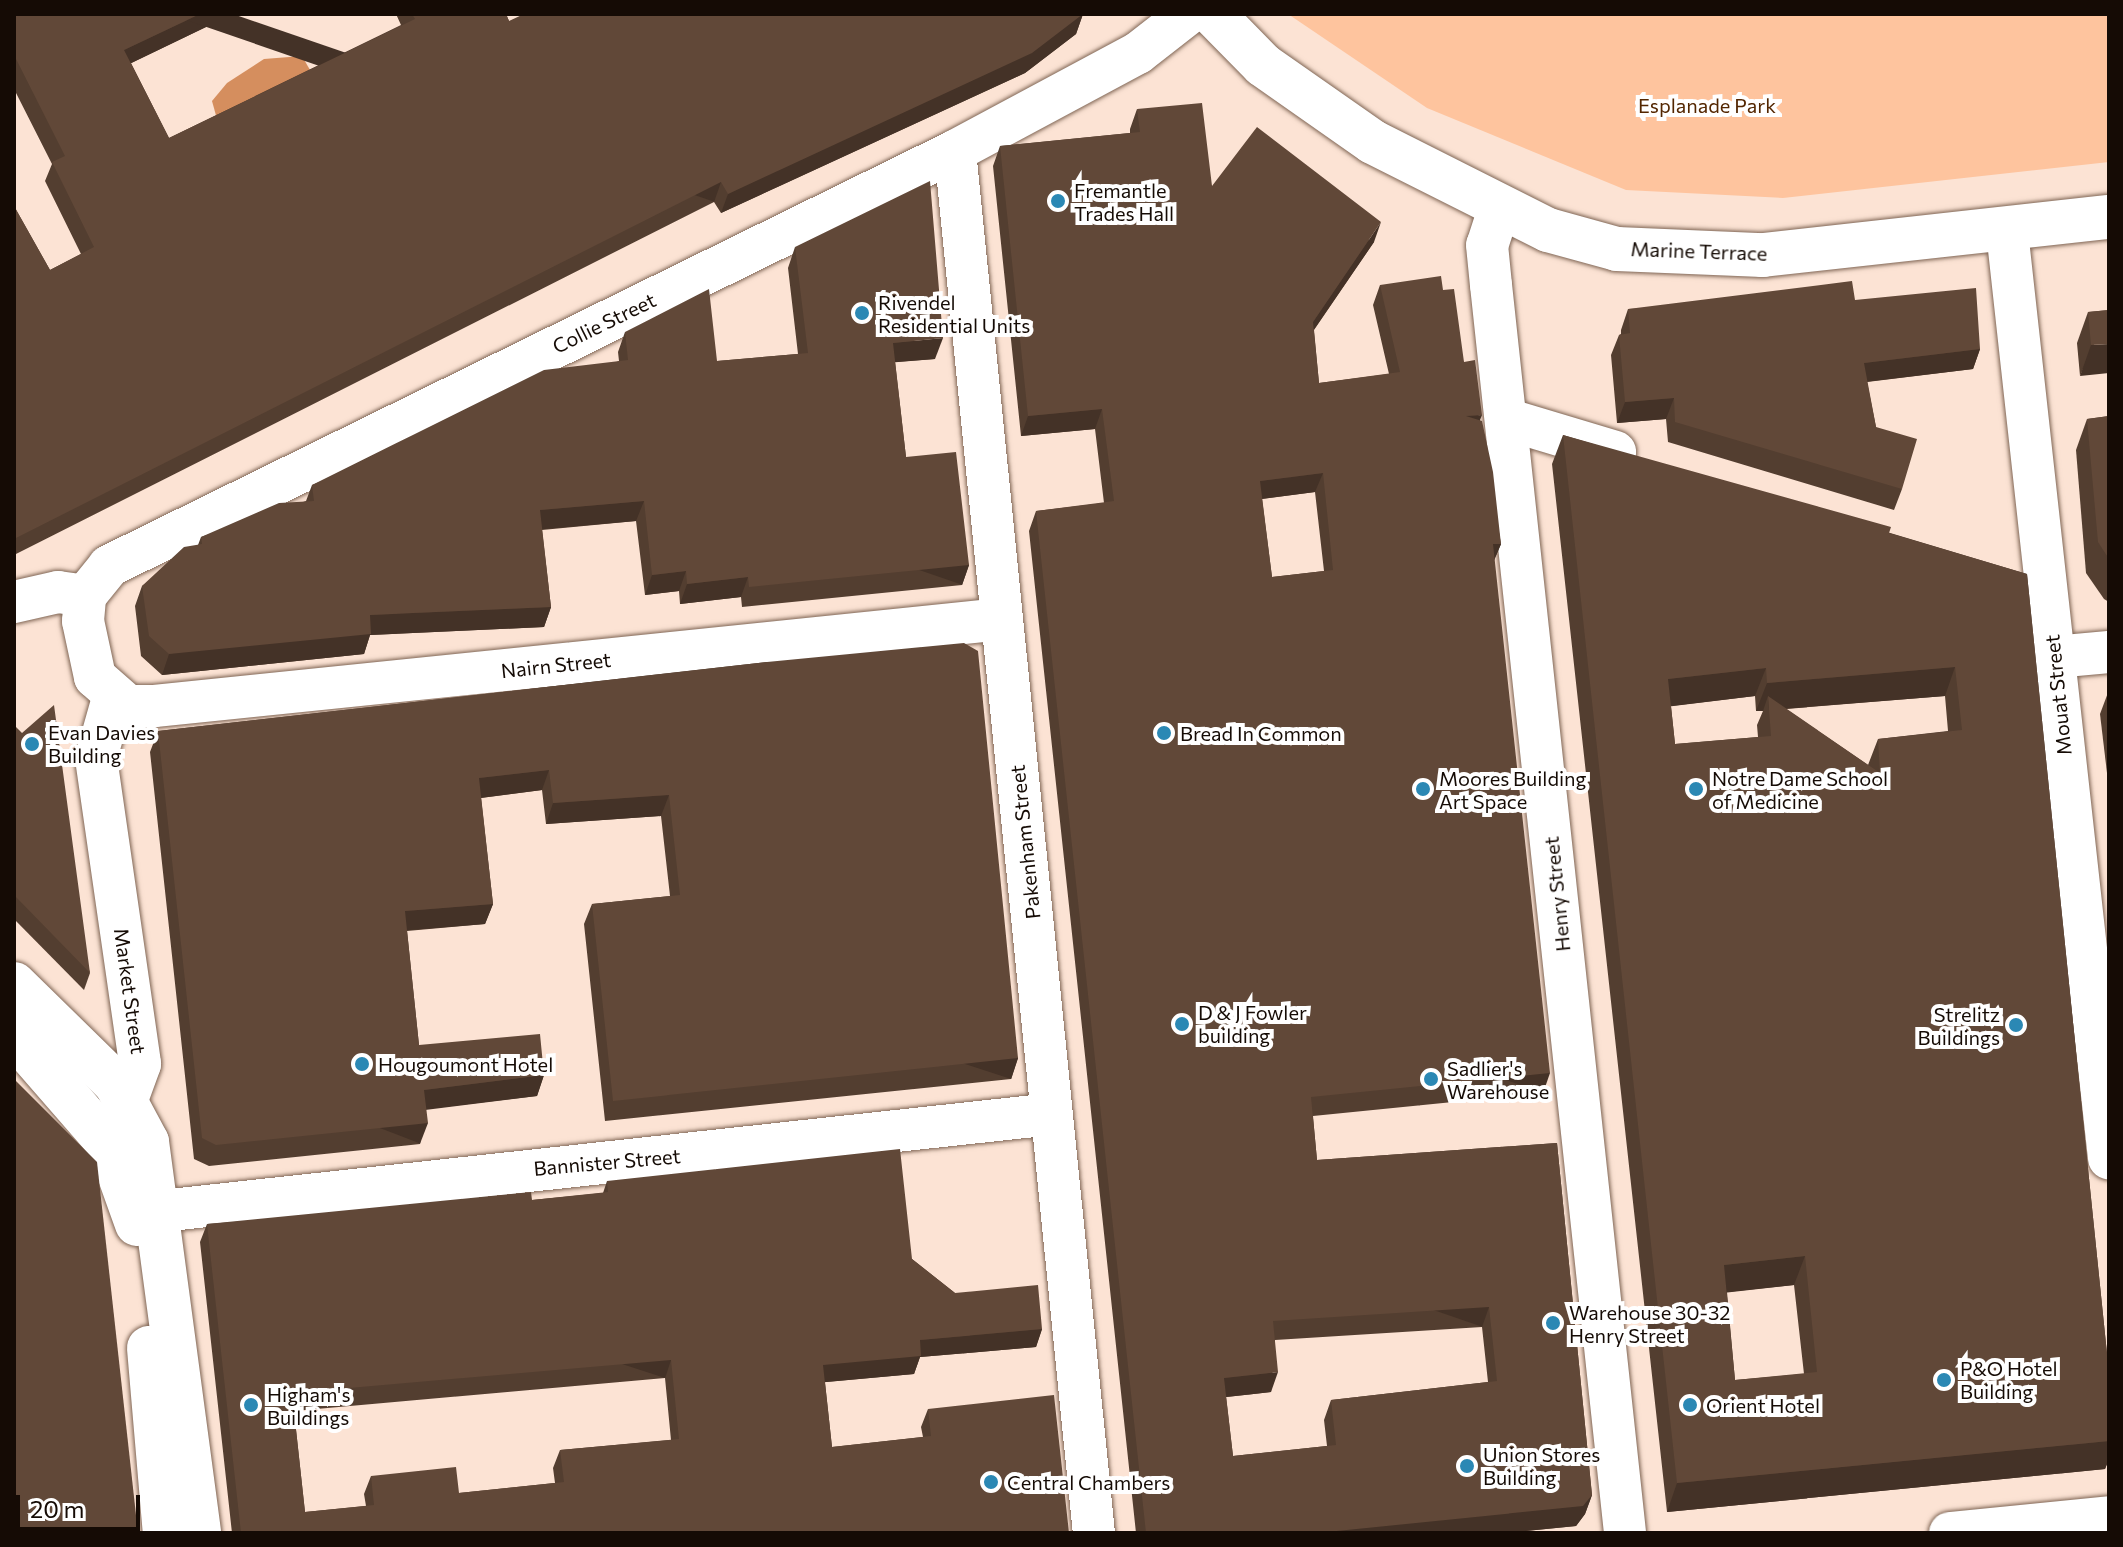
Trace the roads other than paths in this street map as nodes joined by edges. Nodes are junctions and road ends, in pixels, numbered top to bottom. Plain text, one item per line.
1 (1188, 14) edge
2 (1213, 14) edge
3 (955, 151) junction
4 (1499, 209) junction
5 (2109, 217) edge
6 (2007, 231) junction
7 (1506, 419) junction
8 (1656, 464) edge
9 (2001, 566) edge
10 (2046, 580) junction
11 (85, 596) junction
12 (14, 602) edge
13 (1002, 619) junction
14 (2109, 652) edge
15 (2054, 657) junction
16 (113, 698) junction
17 (14, 984) edge
18 (14, 1035) edge
19 (127, 1099) junction
20 (1052, 1114) junction
21 (2109, 1158) edge
22 (161, 1211) junction
23 (2109, 1517) edge
24 (165, 1533) edge
25 (199, 1533) edge
26 (1094, 1533) edge
27 (1625, 1533) edge
28 (1950, 1533) edge

1 - 3 street, Collie Street
2 - 4 street, Marine Terrace
3 - 11 street, Collie Street
3 - 13 street, Pakenham Street
4 - 6 street, Marine Terrace
4 - 7 street, Henry Street
5 - 6 street, Marine Terrace
6 - 10 street, Mouat Street
7 - 8 street
7 - 27 street, Henry Street
9 - 10 street
10 - 15 street, Mouat Street
11 - 12 street
11 - 16 street
13 - 16 street, Nairn Street
13 - 20 street, Pakenham Street
14 - 15 street
15 - 21 street, Mouat Street
16 - 19 street, Market Street
17 - 19 street
18 - 24 street
19 - 22 street
20 - 22 street, Bannister Street
20 - 26 street, Pakenham Street
22 - 25 street
23 - 28 street

